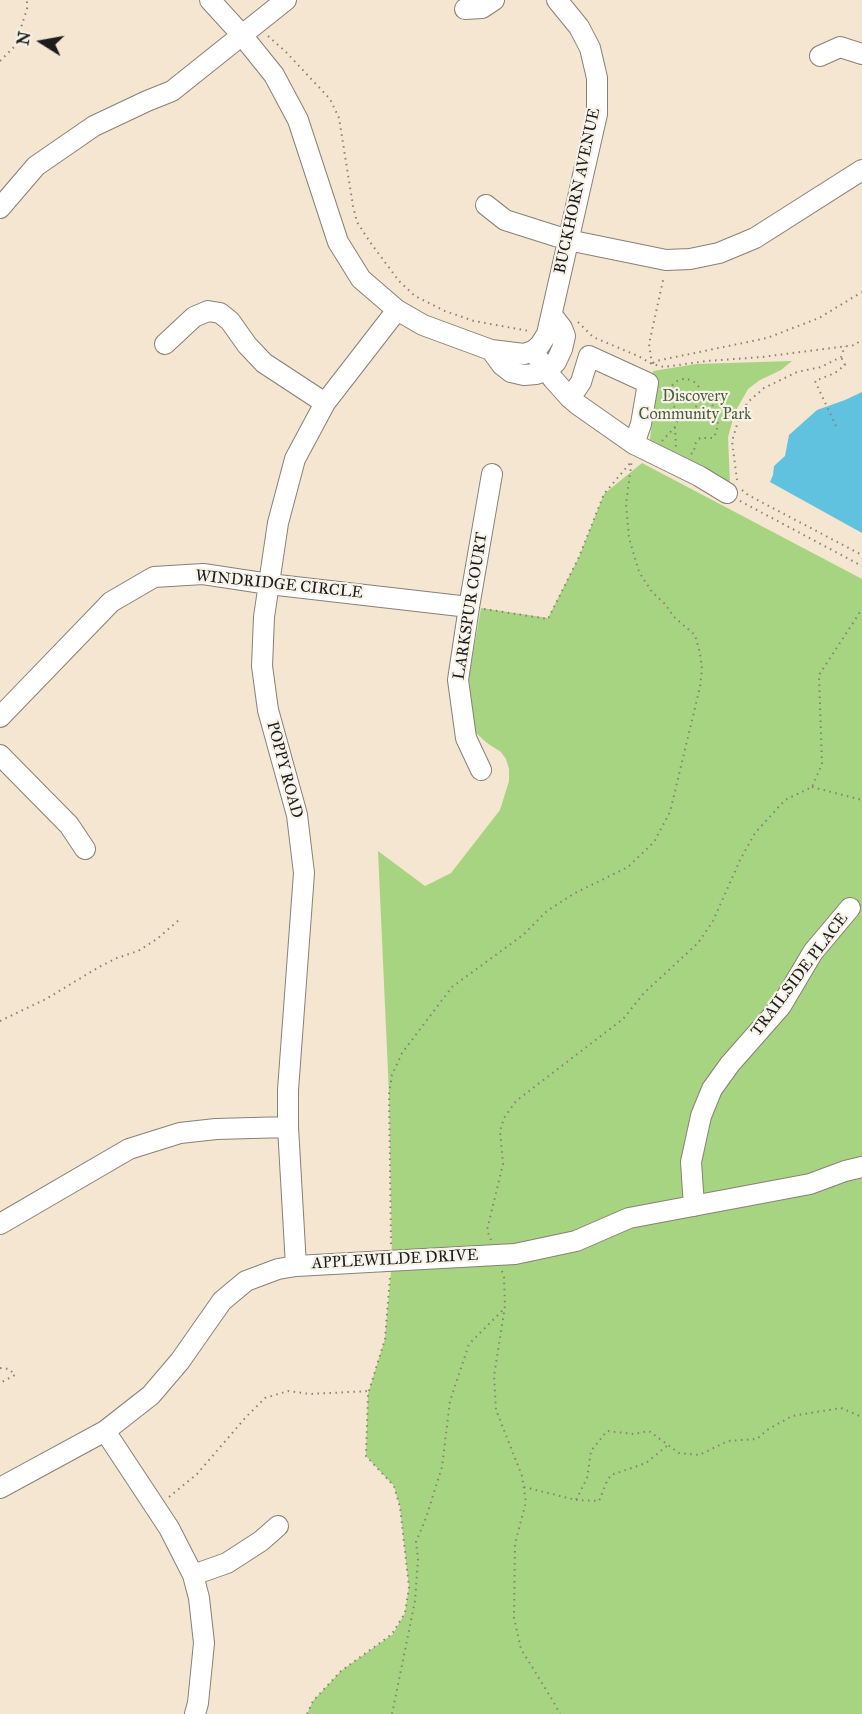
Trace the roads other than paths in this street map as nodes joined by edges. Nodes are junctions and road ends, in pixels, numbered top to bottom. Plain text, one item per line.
1 (210, 0) edge
2 (286, 0) edge
3 (494, 0) edge
4 (558, 0) edge
5 (465, 9) dead end
6 (248, 29) junction
7 (862, 54) edge
8 (820, 56) dead end
9 (862, 170) edge
10 (486, 205) dead end
11 (0, 208) edge
12 (568, 240) junction
13 (397, 310) junction
14 (549, 325) junction
15 (165, 344) dead end
16 (491, 350) junction
17 (533, 351) junction
18 (548, 370) junction
19 (570, 398) junction
20 (325, 403) junction
21 (633, 453) junction
22 (492, 474) dead end
23 (727, 493) road end
24 (269, 584) junction
25 (475, 608) junction
26 (0, 717) edge
27 (0, 755) edge
28 (481, 770) dead end
29 (85, 849) dead end
30 (850, 908) dead end
31 (288, 1127) junction
32 (862, 1167) edge
33 (694, 1206) junction
34 (0, 1224) edge
35 (296, 1266) junction
36 (105, 1431) junction
37 (0, 1488) edge
38 (278, 1526) dead end
39 (193, 1575) junction
40 (195, 1714) edge

1 - 6 street
2 - 6 street
3 - 5 street
4 - 12 street, BUCKHORN AVENUE
6 - 11 street
6 - 13 street
7 - 8 street
9 - 12 street
10 - 12 street
12 - 14 street, BUCKHORN AVENUE
13 - 16 street
13 - 20 street, POPPY ROAD
14 - 17 street, BUCKHORN AVENUE
14 - 18 street
15 - 20 street
16 - 17 street
16 - 18 street
17 - 18 street
18 - 19 street
19 - 21 street
19 - 21 street
20 - 24 street, POPPY ROAD
21 - 23 street
22 - 25 street, LARKSPUR COURT
24 - 25 street, WINDRIDGE CIRCLE
24 - 26 street, WINDRIDGE CIRCLE
24 - 31 street, POPPY ROAD
25 - 28 street, LARKSPUR COURT
27 - 29 street
30 - 33 street, TRAILSIDE PLACE
31 - 34 street
31 - 35 street, POPPY ROAD
32 - 33 street, APPLEWILDE DRIVE
33 - 35 street, APPLEWILDE DRIVE
35 - 36 street, APPLEWILDE DRIVE
36 - 37 street, APPLEWILDE DRIVE
36 - 39 street
38 - 39 street
39 - 40 street

